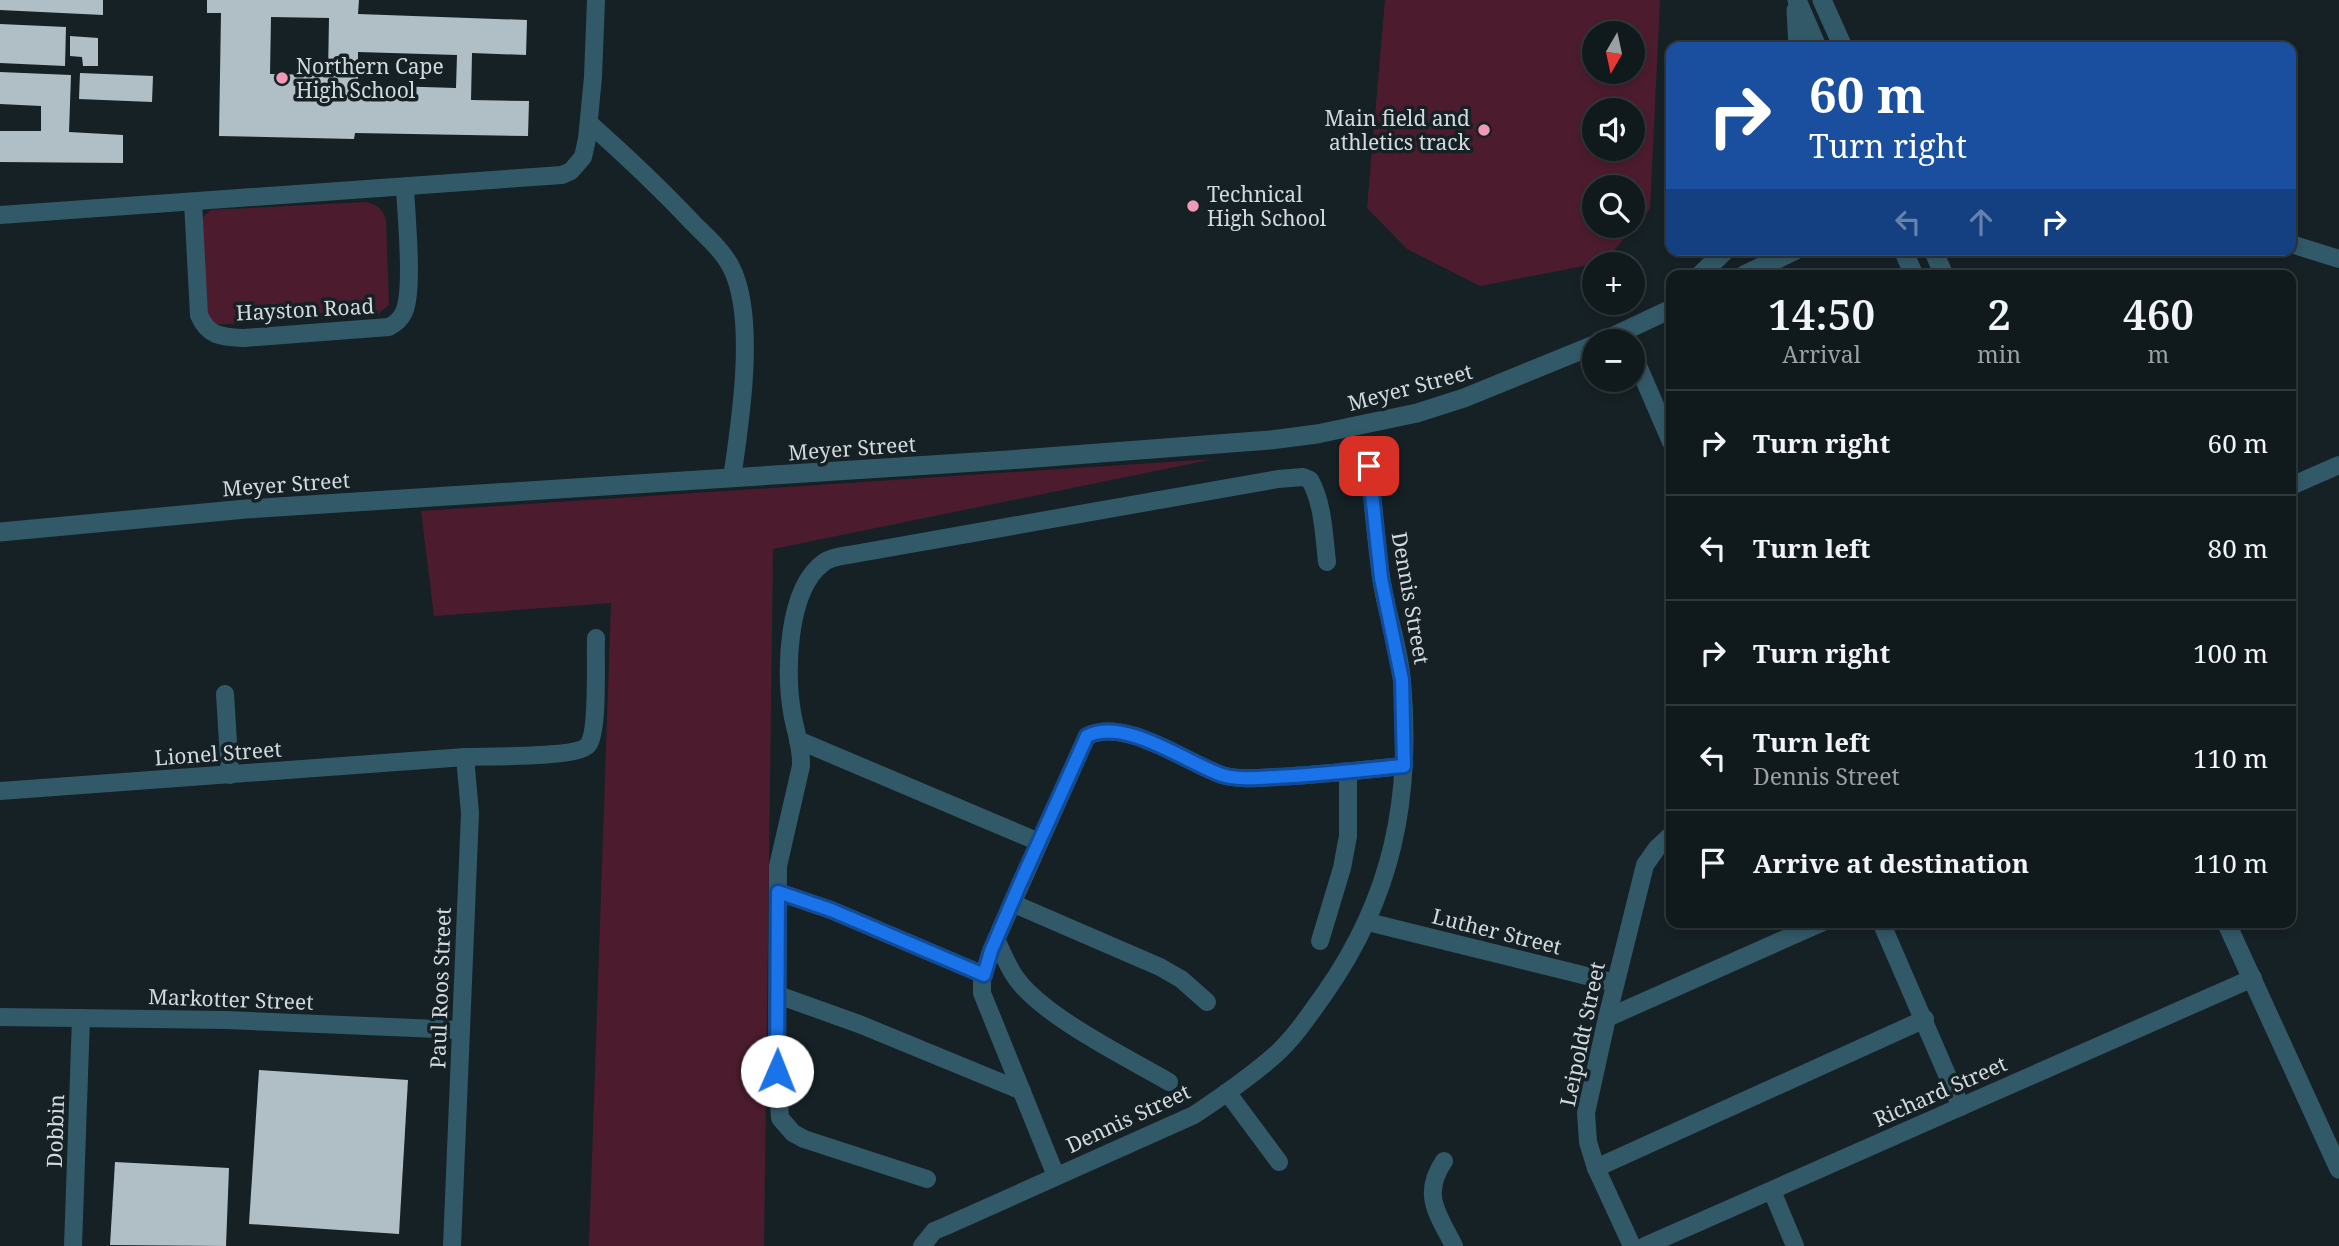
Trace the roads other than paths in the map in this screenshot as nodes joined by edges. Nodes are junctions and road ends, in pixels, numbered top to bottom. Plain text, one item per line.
1 (596, 0) edge
2 (1796, 0) edge
3 (1822, 0) edge
4 (1798, 42) edge
5 (1814, 42) edge
6 (1841, 42) edge
7 (589, 123) junction
8 (405, 187) junction
9 (193, 202) junction
10 (0, 215) edge
11 (2296, 246) edge
12 (1720, 256) edge
13 (1784, 256) edge
14 (2339, 259) edge
15 (1705, 270) edge
16 (1754, 270) edge
17 (1666, 313) edge
18 (1639, 329) edge
19 (1582, 350) edge
20 (1645, 382) edge
21 (1666, 430) edge
22 (2339, 465) edge
23 (1369, 466) dead end
24 (732, 478) junction
25 (2296, 484) edge
26 (0, 520) edge
27 (99, 522) junction
28 (0, 532) edge
29 (1327, 562) dead end
30 (596, 638) dead end
31 (225, 694) dead end
32 (799, 740) junction
33 (465, 757) junction
34 (1404, 766) junction
35 (1348, 772) junction
36 (230, 775) junction
37 (0, 791) edge
38 (1666, 840) edge
39 (1039, 842) junction
40 (778, 892) junction
41 (1012, 903) junction
42 (1368, 922) junction
43 (1810, 928) edge
44 (1884, 928) edge
45 (2229, 928) edge
46 (996, 939) junction
47 (1320, 941) dead end
48 (984, 975) junction
49 (2253, 978) junction
50 (1615, 983) junction
51 (778, 995) junction
52 (1207, 1002) dead end
53 (0, 1017) edge
54 (81, 1018) junction
55 (1607, 1018) junction
56 (1925, 1019) junction
57 (461, 1030) junction
58 (1169, 1082) dead end
59 (1021, 1091) junction
60 (1227, 1092) junction
61 (1961, 1107) junction
62 (1444, 1161) dead end
63 (1279, 1162) dead end
64 (1596, 1168) junction
65 (2339, 1169) edge
66 (1056, 1177) junction
67 (928, 1179) dead end
68 (1772, 1191) junction
69 (73, 1246) edge
70 (452, 1246) edge
71 (922, 1246) edge
72 (1454, 1246) edge
73 (1632, 1246) edge
74 (1645, 1246) edge
75 (1795, 1246) edge

1 - 7 street
2 - 4 street
2 - 5 street
3 - 6 street
7 - 8 street
7 - 24 street
8 - 9 street
8 - 9 street, Hayston Road
9 - 10 street
11 - 14 street
12 - 15 street
13 - 16 street
17 - 18 street
19 - 24 street, Meyer Street
20 - 21 street
22 - 25 street
23 - 34 street, Dennis Street
24 - 27 street, Meyer Street
26 - 27 street, Meyer Street
27 - 28 street, Meyer Street
29 - 32 street
30 - 33 street
31 - 36 street
32 - 39 street
32 - 40 street
33 - 36 street, Lionel Street
33 - 57 street, Paul Roos Street
34 - 35 street
34 - 42 street, Dennis Street
35 - 39 street
35 - 47 street
36 - 37 street, Lionel Street
38 - 50 street, Leipoldt Street
39 - 41 street
40 - 48 street
40 - 51 street
41 - 46 street
41 - 52 street
42 - 50 street, Luther Street
42 - 60 street, Dennis Street
43 - 55 street
44 - 56 street
45 - 49 street
46 - 48 street
46 - 58 street
48 - 59 street
49 - 61 street, Richard Street
49 - 65 street
50 - 55 street, Leipoldt Street
51 - 59 street
51 - 67 street
53 - 54 street, Markotter Street
54 - 57 street, Markotter Street
54 - 69 street, Dobbin
55 - 64 street, Leipoldt Street
56 - 61 street
56 - 64 street
57 - 70 street, Paul Roos Street
59 - 66 street
60 - 63 street
60 - 66 street, Dennis Street
61 - 68 street, Richard Street
62 - 72 street
64 - 73 street, Leipoldt Street
66 - 71 street, Dennis Street
68 - 74 street, Richard Street
68 - 75 street

